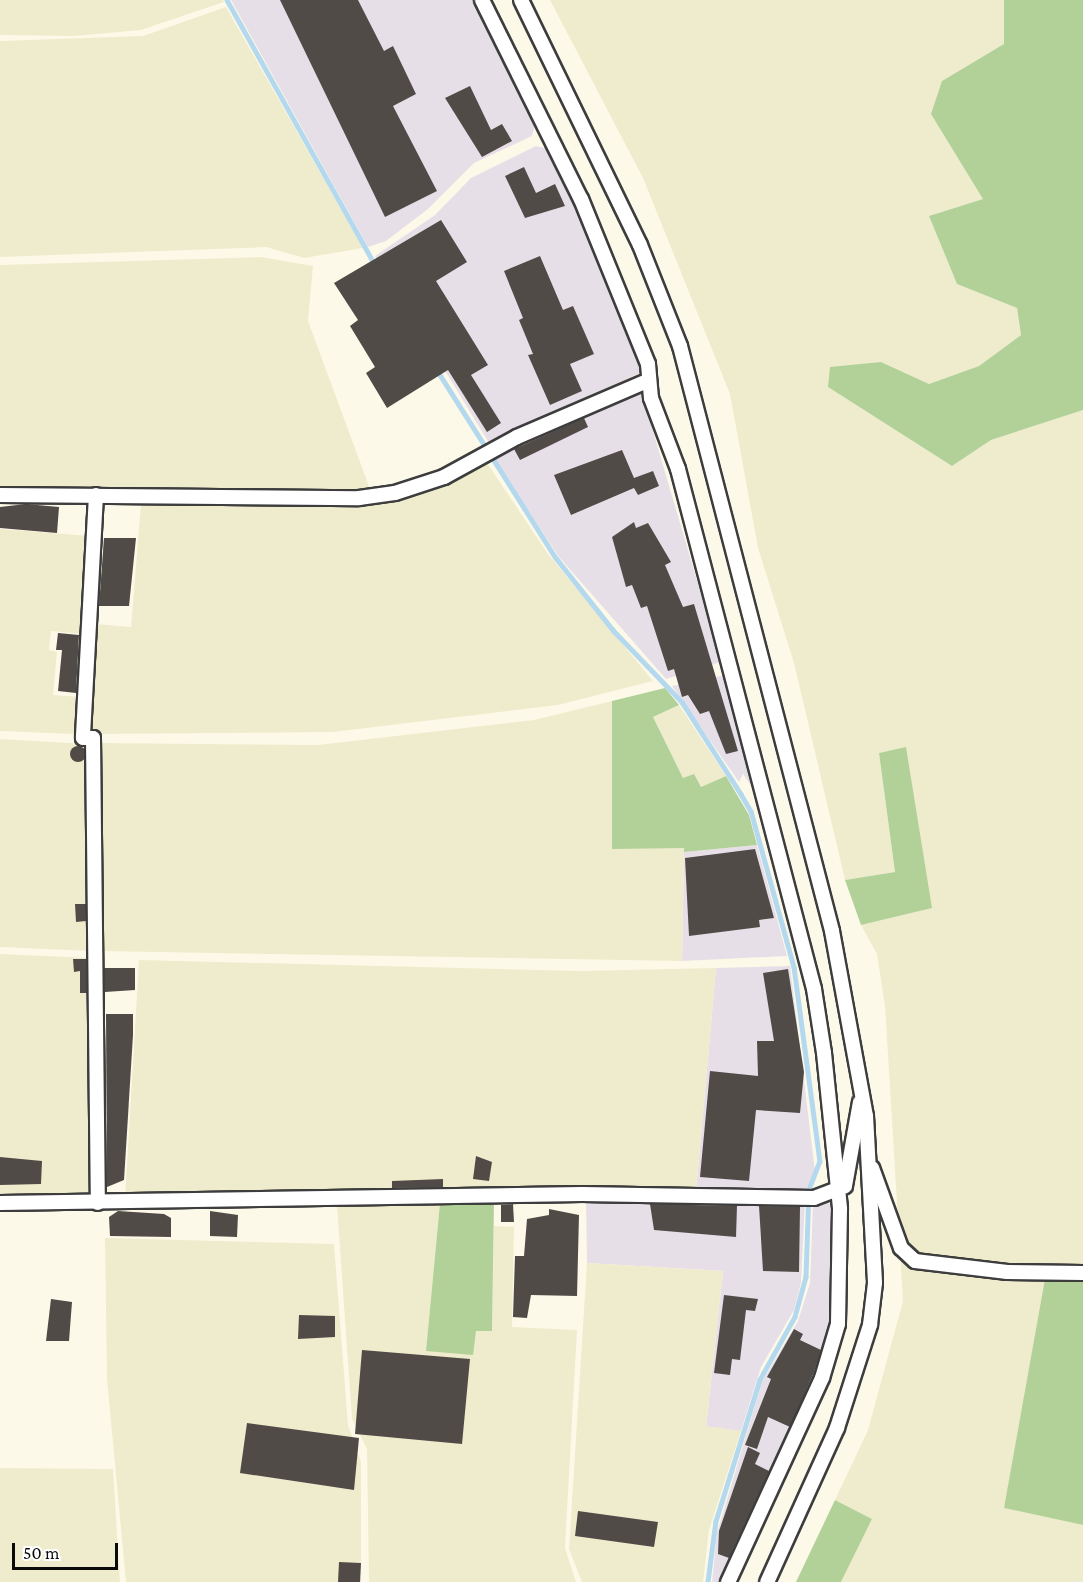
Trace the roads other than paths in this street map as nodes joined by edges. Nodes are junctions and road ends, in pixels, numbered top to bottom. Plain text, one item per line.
1 (482, 0) edge
2 (521, 0) edge
3 (647, 381) junction
4 (0, 495) edge
5 (96, 495) junction
6 (860, 1102) junction
7 (867, 1159) junction
8 (837, 1193) junction
9 (0, 1203) edge
10 (98, 1203) junction
11 (1083, 1273) edge
12 (728, 1582) edge
13 (768, 1582) edge

1 - 3 street
2 - 6 street
3 - 5 street
3 - 8 street
4 - 5 street
5 - 10 street
6 - 7 street
6 - 8 street
7 - 11 street
7 - 13 street
8 - 10 street
8 - 12 street
9 - 10 street

